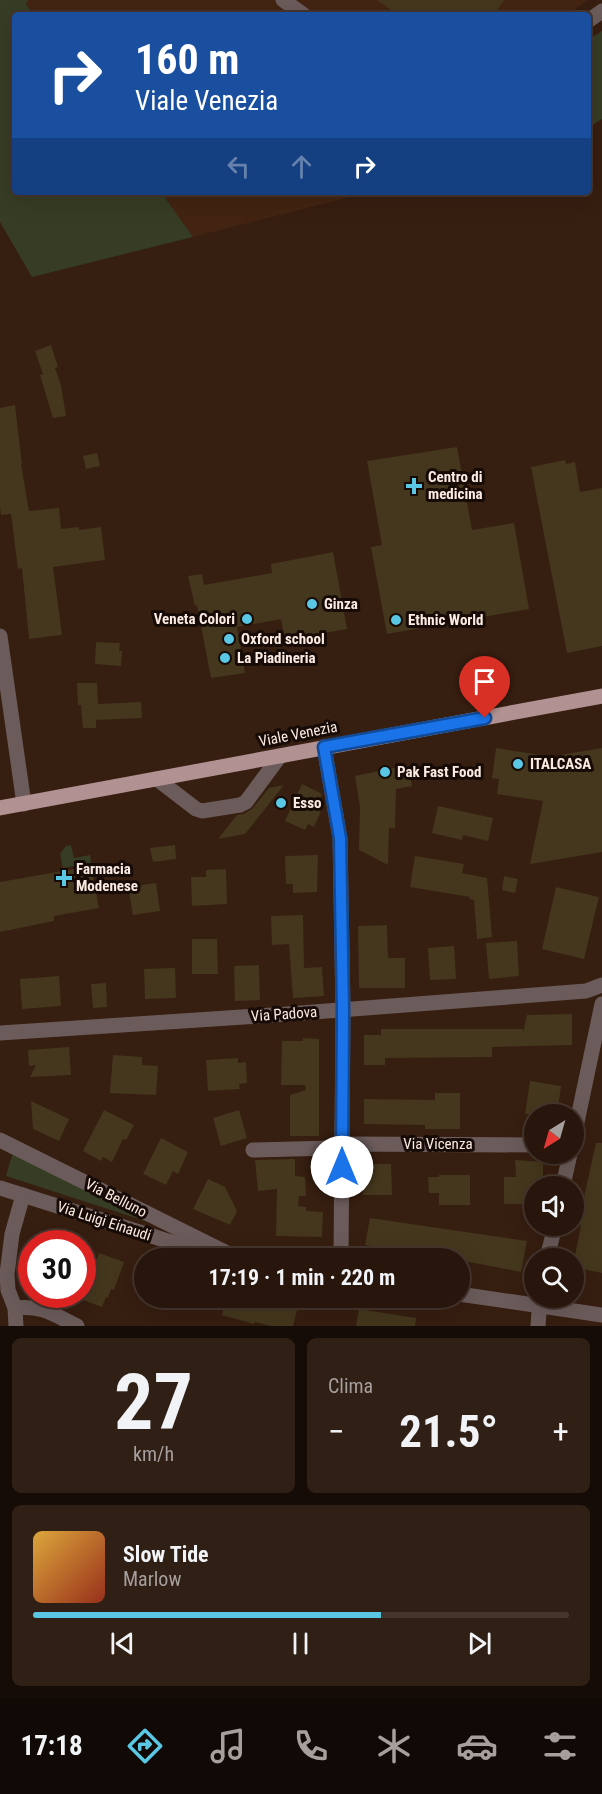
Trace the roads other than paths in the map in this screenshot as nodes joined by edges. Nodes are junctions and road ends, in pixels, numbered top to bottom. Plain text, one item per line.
1 (283, 0) edge
2 (300, 12) edge
3 (0, 636) edge
4 (602, 696) edge
5 (324, 747) junction
6 (280, 756) junction
7 (157, 779) junction
8 (24, 804) junction
9 (0, 808) edge
10 (602, 985) edge
11 (602, 1004) edge
12 (343, 1009) junction
13 (0, 1033) edge
14 (581, 1104) edge
15 (0, 1140) edge
16 (342, 1144) junction
17 (524, 1145) edge
18 (253, 1150) dead end
19 (0, 1188) edge
20 (23, 1195) junction
21 (197, 1248) edge
22 (220, 1248) edge
23 (341, 1248) edge
24 (470, 1295) edge
25 (524, 1300) edge
26 (15, 1308) junction
27 (539, 1308) edge
28 (568, 1308) edge
29 (602, 1315) edge
30 (16, 1326) edge
31 (77, 1326) edge
32 (538, 1326) edge

1 - 2 street
3 - 8 street
4 - 5 main road, Viale Venezia
5 - 6 main road, Viale Venezia
5 - 12 street
6 - 7 main road, Viale Venezia
6 - 7 street
7 - 8 main road, Viale Venezia
8 - 9 main road, Viale Venezia
10 - 12 street, Via Padova
11 - 14 street
12 - 13 street, Via Padova
12 - 16 street
15 - 22 street, Via Belluno
16 - 17 street, Via Vicenza
16 - 18 street, Via Vicenza
16 - 23 street
19 - 20 street, Via Luigi Einaudi
20 - 21 street, Via Luigi Einaudi
20 - 26 street
24 - 25 street
26 - 30 street
26 - 31 street
27 - 32 street
28 - 29 street

